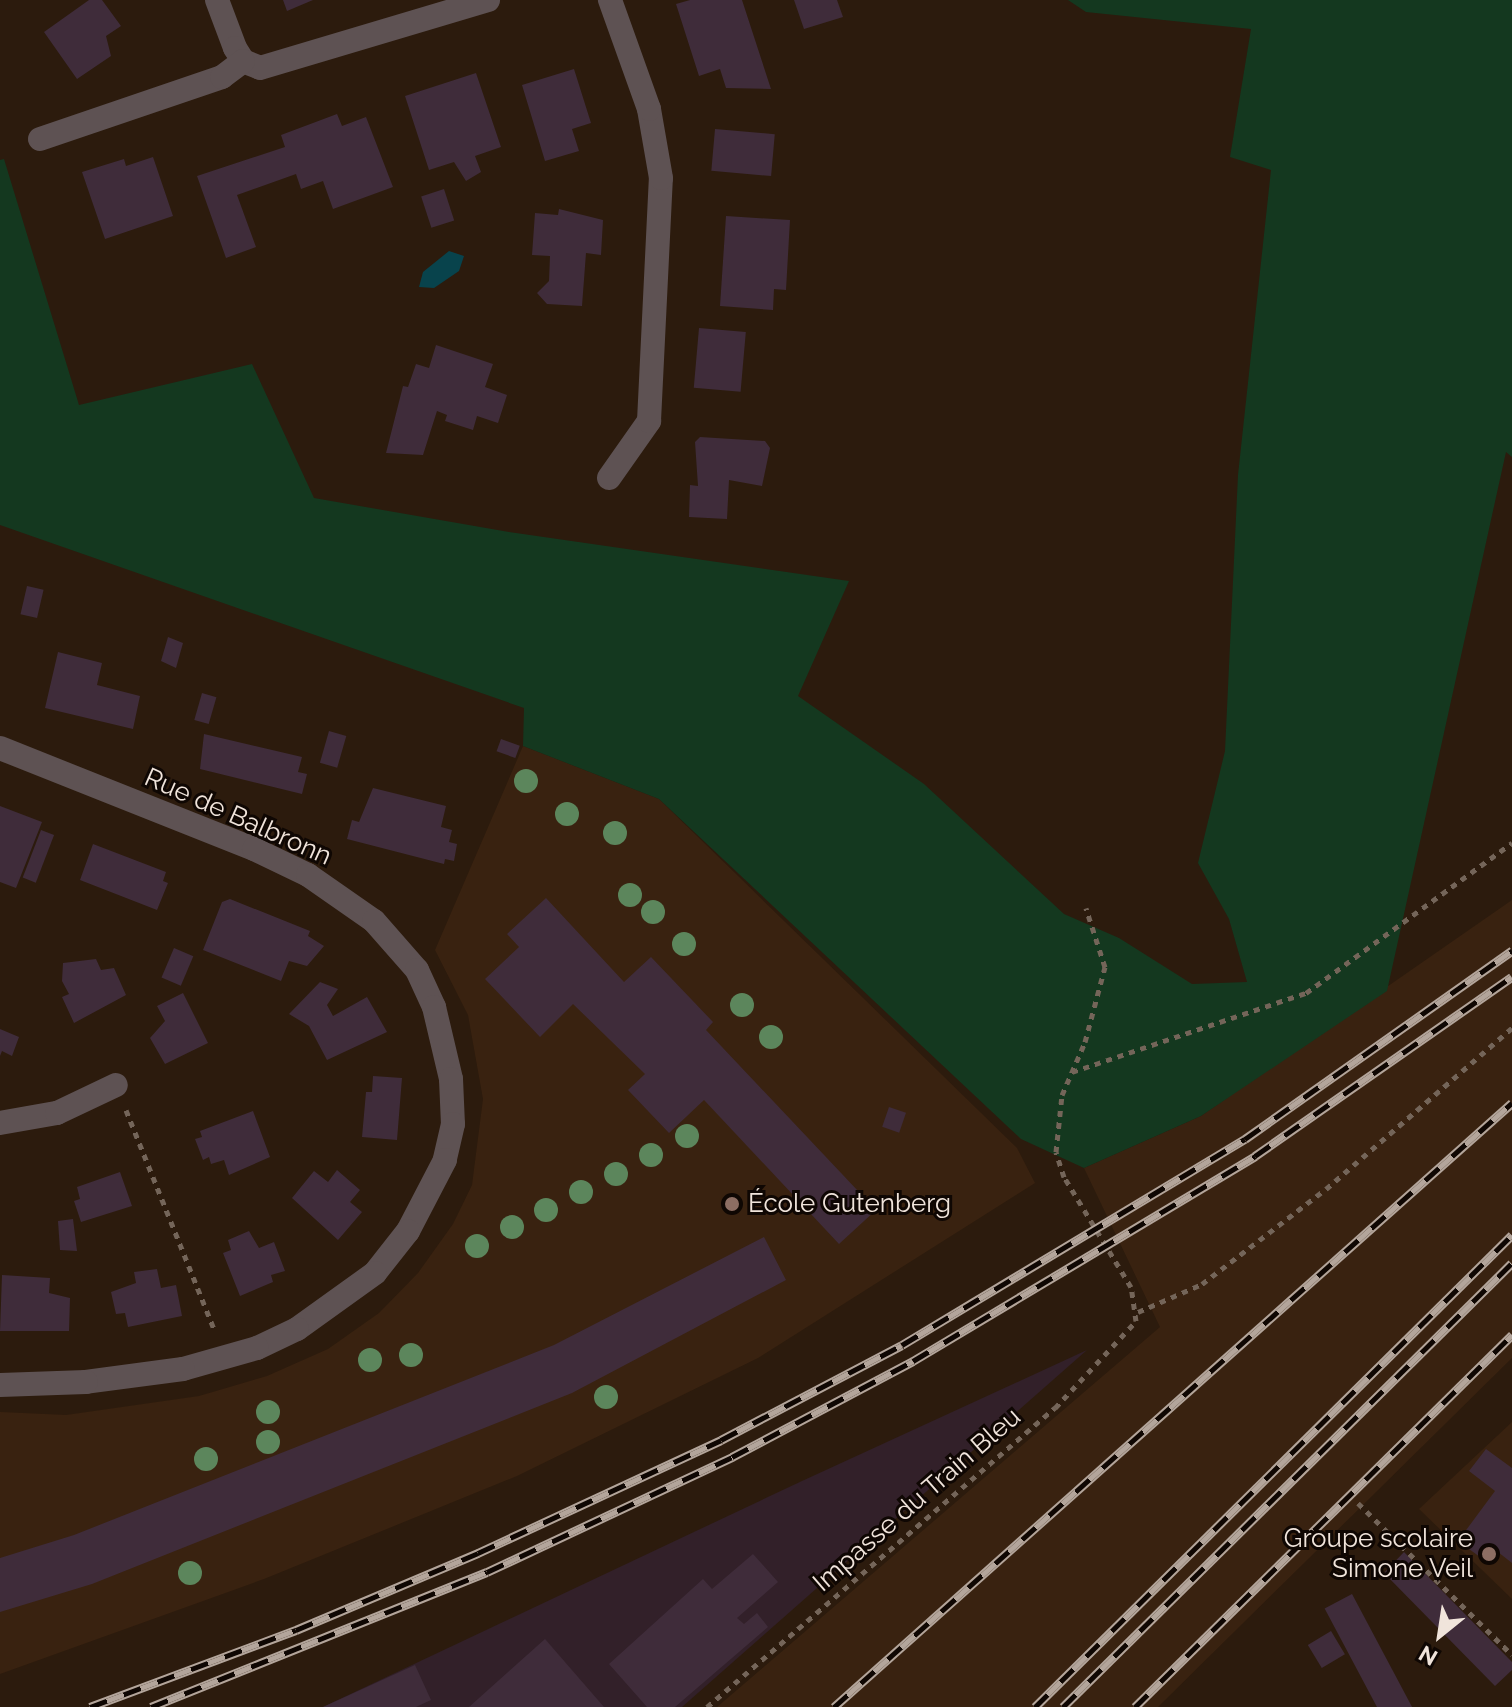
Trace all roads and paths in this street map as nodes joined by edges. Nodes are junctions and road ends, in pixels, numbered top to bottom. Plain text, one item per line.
1 (217, 0) edge
2 (488, 0) edge
3 (610, 0) edge
4 (243, 61) junction
5 (40, 139) dead end
6 (609, 478) dead end
7 (0, 748) edge
8 (1512, 843) edge
9 (1086, 908) dead end
10 (1512, 1028) edge
11 (1071, 1072) junction
12 (116, 1085) joint
13 (0, 1123) edge
14 (1138, 1312) junction
15 (226, 1358) junction
16 (0, 1385) edge
17 (1358, 1503) dead end
18 (1512, 1655) edge
19 (707, 1707) edge

1 - 4 street
2 - 4 street
3 - 6 street
4 - 5 street
7 - 15 street, Rue de Balbronn
8 - 11 path
9 - 11 path
10 - 14 path
11 - 14 path
12 - 13 street
12 - 15 path
14 - 19 path, Impasse du Train Bleu
15 - 16 street, Rue de Balbronn
17 - 18 path

